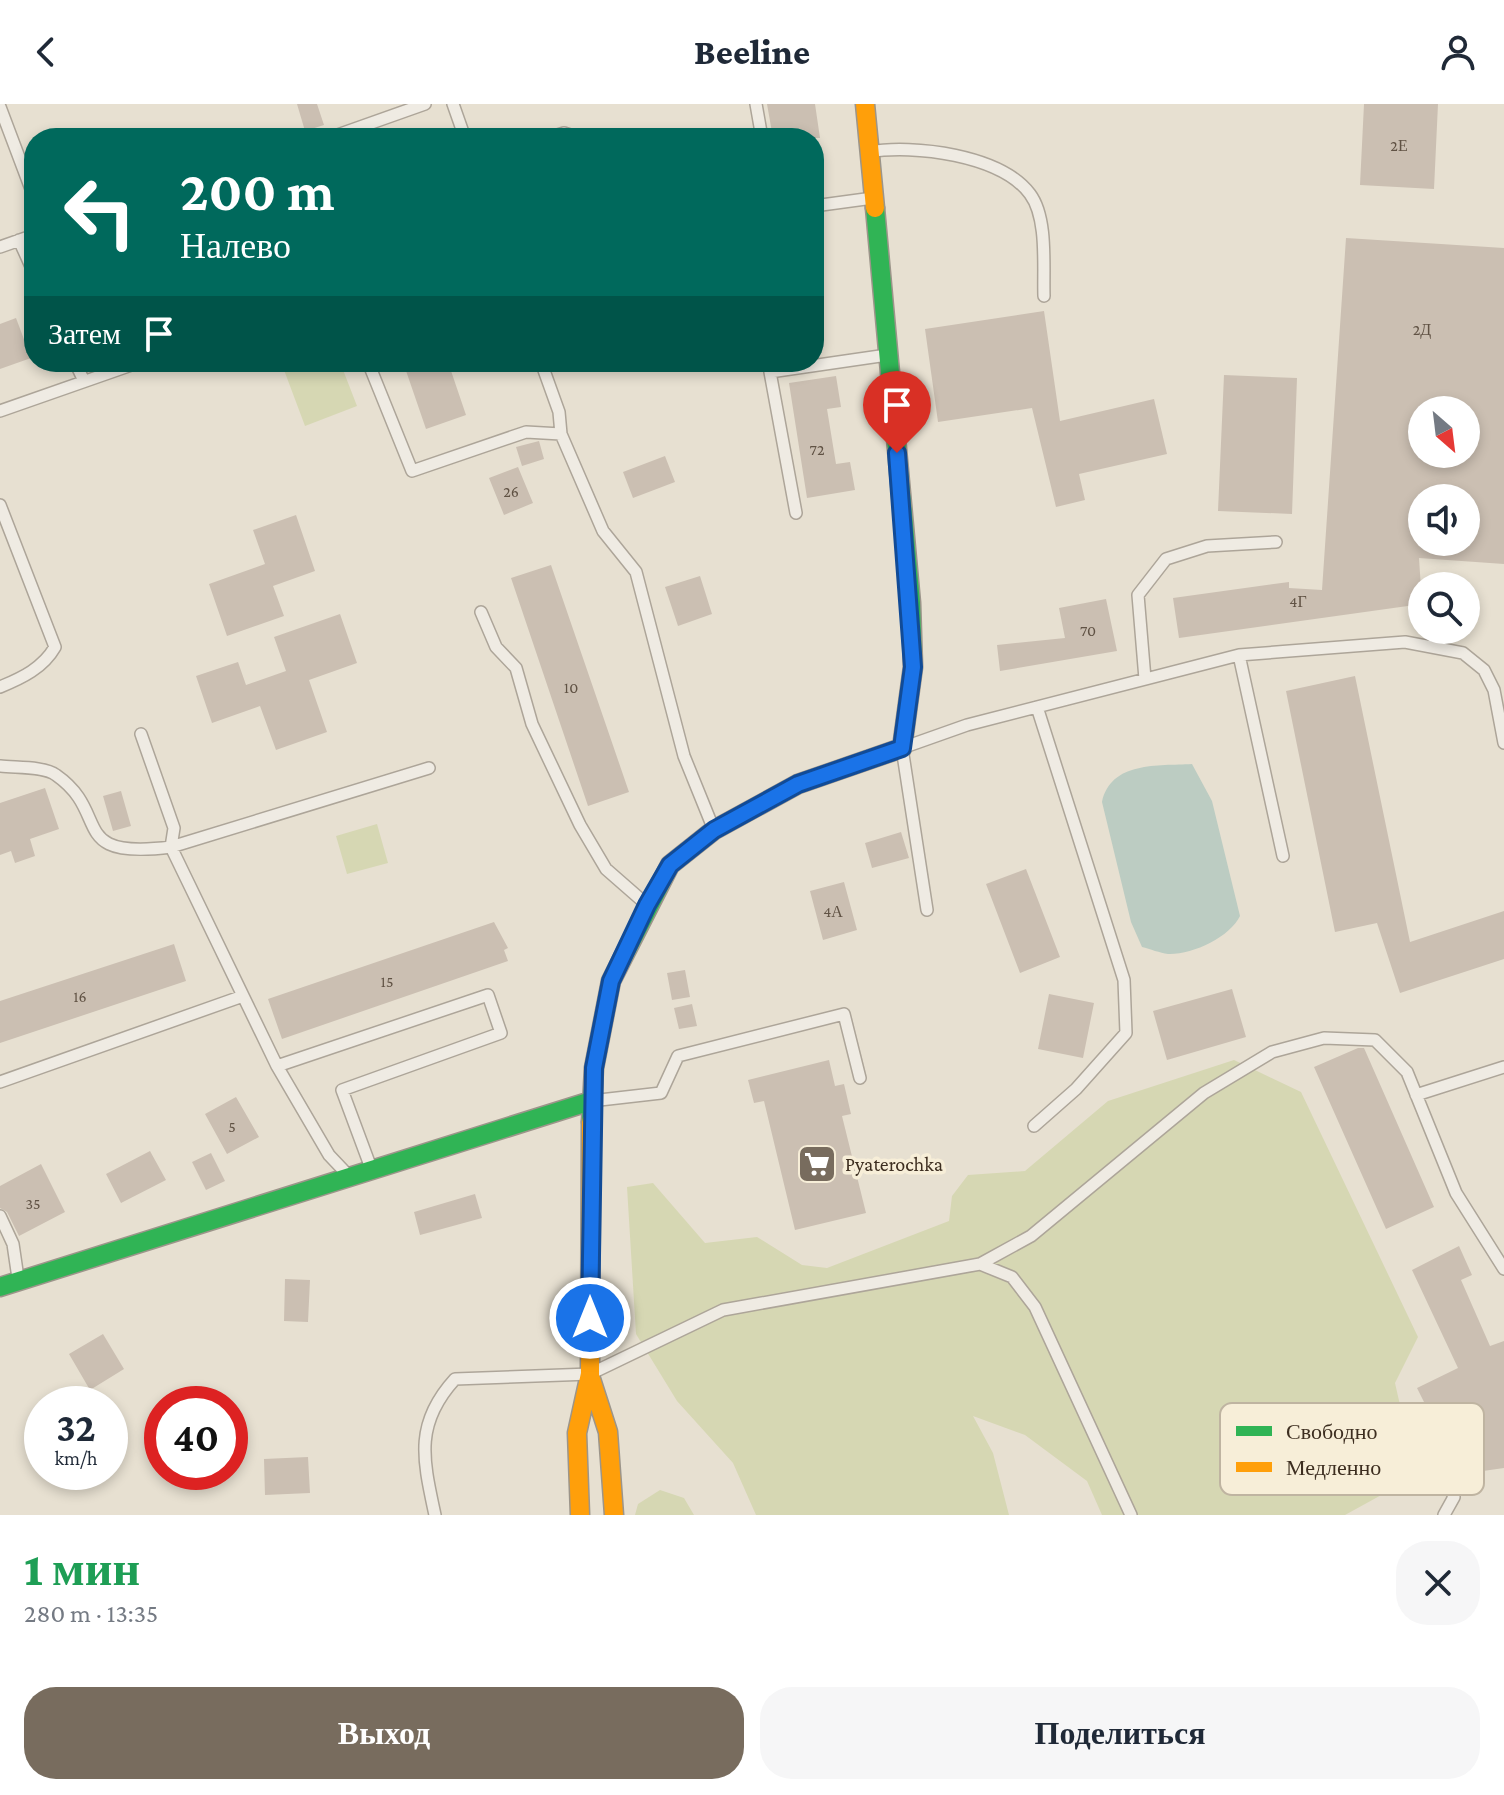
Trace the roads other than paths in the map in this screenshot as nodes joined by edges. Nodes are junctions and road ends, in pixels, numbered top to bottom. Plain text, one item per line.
1 (425, 104) edge
2 (453, 104) edge
3 (756, 104) edge
4 (865, 104) edge
5 (0, 107) edge
6 (357, 128) edge
7 (461, 128) edge
8 (760, 128) edge
9 (869, 152) junction
10 (24, 171) edge
11 (873, 198) junction
12 (824, 205) edge
13 (24, 238) edge
14 (19, 240) junction
15 (0, 247) edge
16 (24, 251) edge
17 (1044, 296) dead end
18 (888, 355) junction
19 (824, 364) edge
20 (80, 372) edge
21 (111, 372) edge
22 (372, 372) edge
23 (545, 372) edge
24 (770, 372) edge
25 (84, 381) junction
26 (0, 411) edge
27 (561, 434) junction
28 (0, 505) edge
29 (796, 513) dead end
30 (1276, 542) dead end
31 (481, 612) dead end
32 (1239, 655) junction
33 (1145, 679) junction
34 (0, 687) edge
35 (1499, 689) edge
36 (1037, 707) junction
37 (141, 734) dead end
38 (1504, 743) edge
39 (902, 748) junction
40 (0, 766) edge
41 (429, 768) dead end
42 (714, 830) junction
43 (171, 847) junction
44 (1283, 856) dead end
45 (647, 905) junction
46 (927, 910) dead end
47 (243, 996) junction
48 (277, 1066) junction
49 (1504, 1067) edge
50 (860, 1078) dead end
51 (0, 1082) edge
52 (1416, 1095) junction
53 (591, 1101) junction
54 (1034, 1126) dead end
55 (371, 1169) junction
56 (349, 1176) junction
57 (0, 1216) edge
58 (980, 1264) junction
59 (1504, 1269) edge
60 (9, 1285) edge
61 (590, 1374) junction
62 (1453, 1495) edge
63 (435, 1515) edge
64 (580, 1515) edge
65 (614, 1515) edge
66 (1131, 1515) edge
67 (1444, 1515) edge

1 - 6 lane
2 - 7 lane
3 - 8 lane
4 - 9 street
5 - 10 lane
9 - 11 street
9 - 17 lane
11 - 12 lane
11 - 18 street
13 - 14 lane
14 - 15 lane
14 - 16 lane
18 - 19 lane
18 - 39 street
20 - 25 lane
21 - 25 lane
22 - 27 lane
23 - 27 lane
24 - 29 lane
25 - 26 lane
27 - 42 lane
28 - 34 lane
30 - 33 lane
31 - 45 lane
32 - 33 lane
32 - 35 lane
32 - 44 lane
33 - 36 lane
35 - 38 lane
36 - 39 lane
36 - 54 lane
37 - 43 lane
39 - 42 street
39 - 46 lane
40 - 43 lane
41 - 43 lane
42 - 45 street
43 - 47 lane
45 - 53 street
47 - 48 lane
47 - 51 lane
48 - 55 lane
48 - 56 lane
49 - 52 lane
50 - 53 lane
52 - 58 lane
52 - 59 lane
53 - 55 street
53 - 61 street
55 - 56 street
56 - 60 street
57 - 60 lane
58 - 61 lane
58 - 66 lane
61 - 63 lane
61 - 64 street
61 - 65 street
62 - 67 lane

